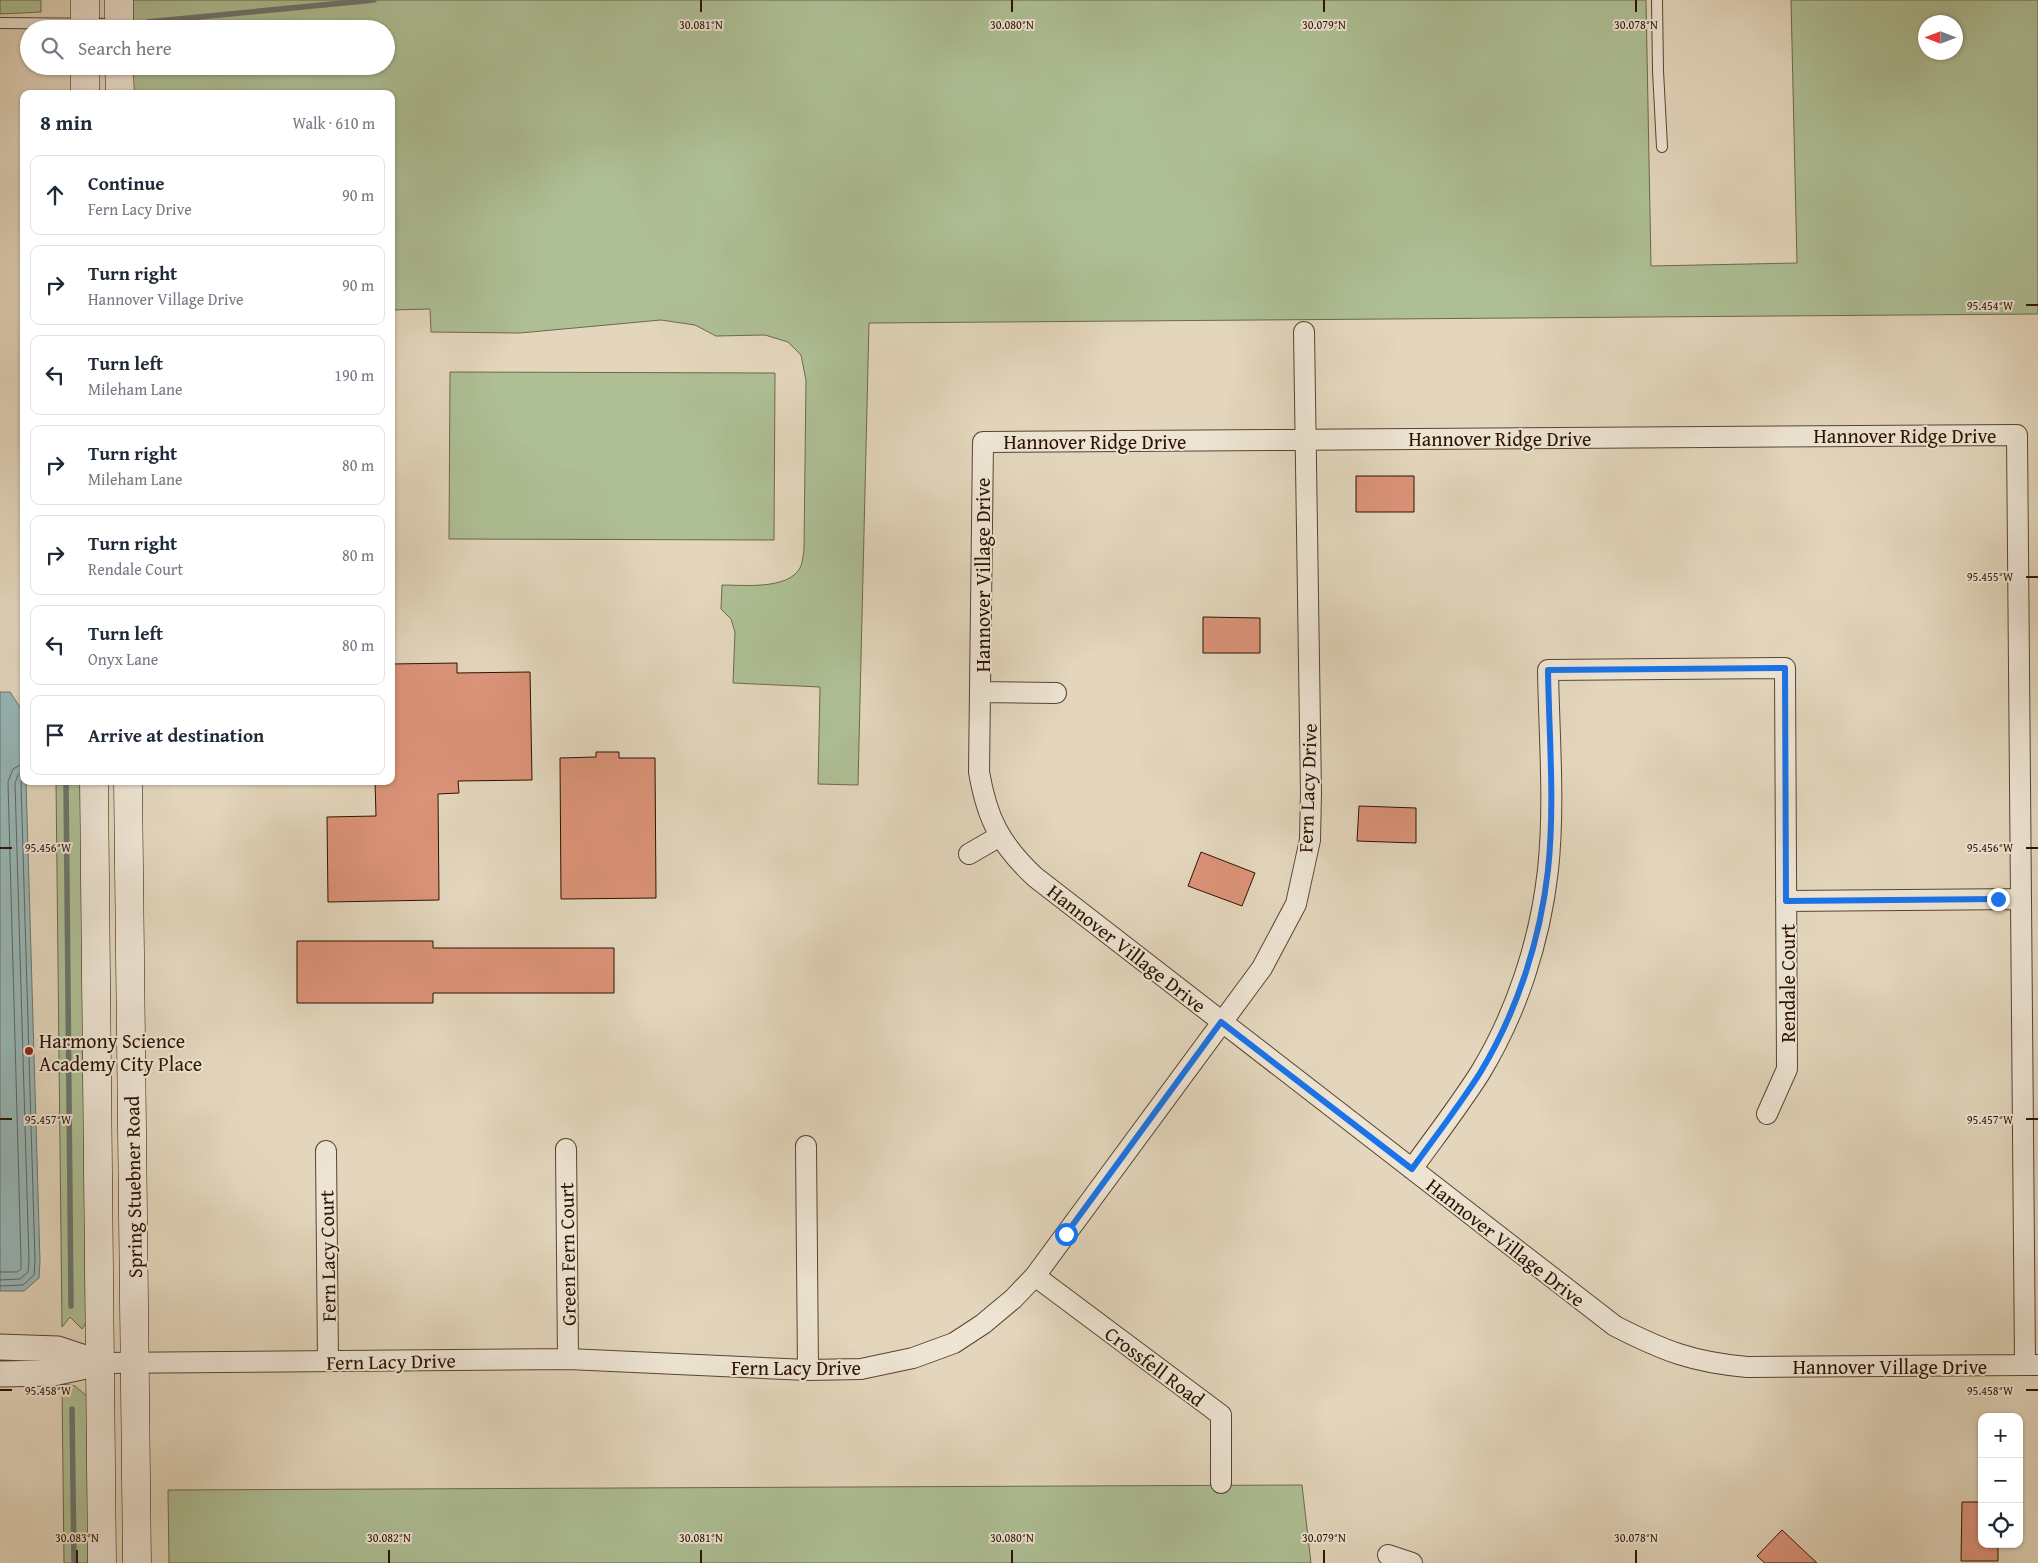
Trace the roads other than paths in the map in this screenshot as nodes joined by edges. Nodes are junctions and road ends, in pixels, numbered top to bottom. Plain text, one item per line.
1 (1657, 0) edge
2 (85, 17) edge
3 (119, 17) edge
4 (42, 20) edge
5 (20, 22) edge
6 (0, 23) edge
7 (85, 75) edge
8 (119, 75) edge
9 (85, 90) edge
10 (120, 90) edge
11 (1662, 147) dead end
12 (1304, 332) dead end
13 (1306, 440) junction
14 (982, 442) joint
15 (981, 692) junction
16 (1056, 693) dead end
17 (2029, 743) edge
18 (94, 785) edge
19 (128, 785) edge
20 (1000, 836) junction
21 (969, 854) dead end
22 (2021, 899) junction
23 (1786, 901) junction
24 (1221, 1022) junction
25 (96, 1048) junction
26 (129, 1048) junction
27 (1767, 1114) dead end
28 (806, 1146) dead end
29 (566, 1149) dead end
30 (326, 1151) dead end
31 (1412, 1169) junction
32 (1035, 1276) junction
33 (0, 1347) edge
34 (568, 1359) junction
35 (328, 1361) junction
36 (100, 1363) junction
37 (136, 1363) junction
38 (2032, 1365) edge
39 (808, 1370) junction
40 (0, 1374) edge
41 (1220, 1483) dead end
42 (1388, 1555) dead end
43 (102, 1563) edge
44 (137, 1563) edge
45 (1412, 1563) edge

1 - 11 lane
2 - 3 lane
2 - 4 lane
5 - 6 lane
7 - 9 main road
8 - 10 main road
12 - 13 street, Fern Lacy Drive
13 - 14 street, Hannover Ridge Drive
13 - 17 street, Hannover Ridge Drive
13 - 24 street, Fern Lacy Drive
14 - 15 street, Hannover Village Drive
15 - 16 street
15 - 20 street, Hannover Village Drive
17 - 22 street
18 - 25 main road, Spring Stuebner Road
19 - 26 main road, Spring Stuebner Road
20 - 21 street
20 - 24 street, Hannover Village Drive
22 - 23 street
22 - 38 street
23 - 27 street, Rendale Court
23 - 31 street, Rendale Court
24 - 31 street, Hannover Village Drive
24 - 32 street, Fern Lacy Drive
25 - 26 main road
25 - 36 main road, Spring Stuebner Road
26 - 37 main road, Spring Stuebner Road
28 - 39 street
29 - 34 street, Green Fern Court
30 - 35 street, Fern Lacy Court
31 - 38 street, Hannover Village Drive
32 - 39 street, Fern Lacy Drive
32 - 41 street, Crossfell Road
33 - 36 street
34 - 35 street, Fern Lacy Drive
34 - 39 street, Fern Lacy Drive
35 - 37 street, Fern Lacy Drive
36 - 37 street, Fern Lacy Drive
36 - 40 street
36 - 43 main road, Spring Stuebner Road
37 - 44 main road, Spring Stuebner Road
42 - 45 street

